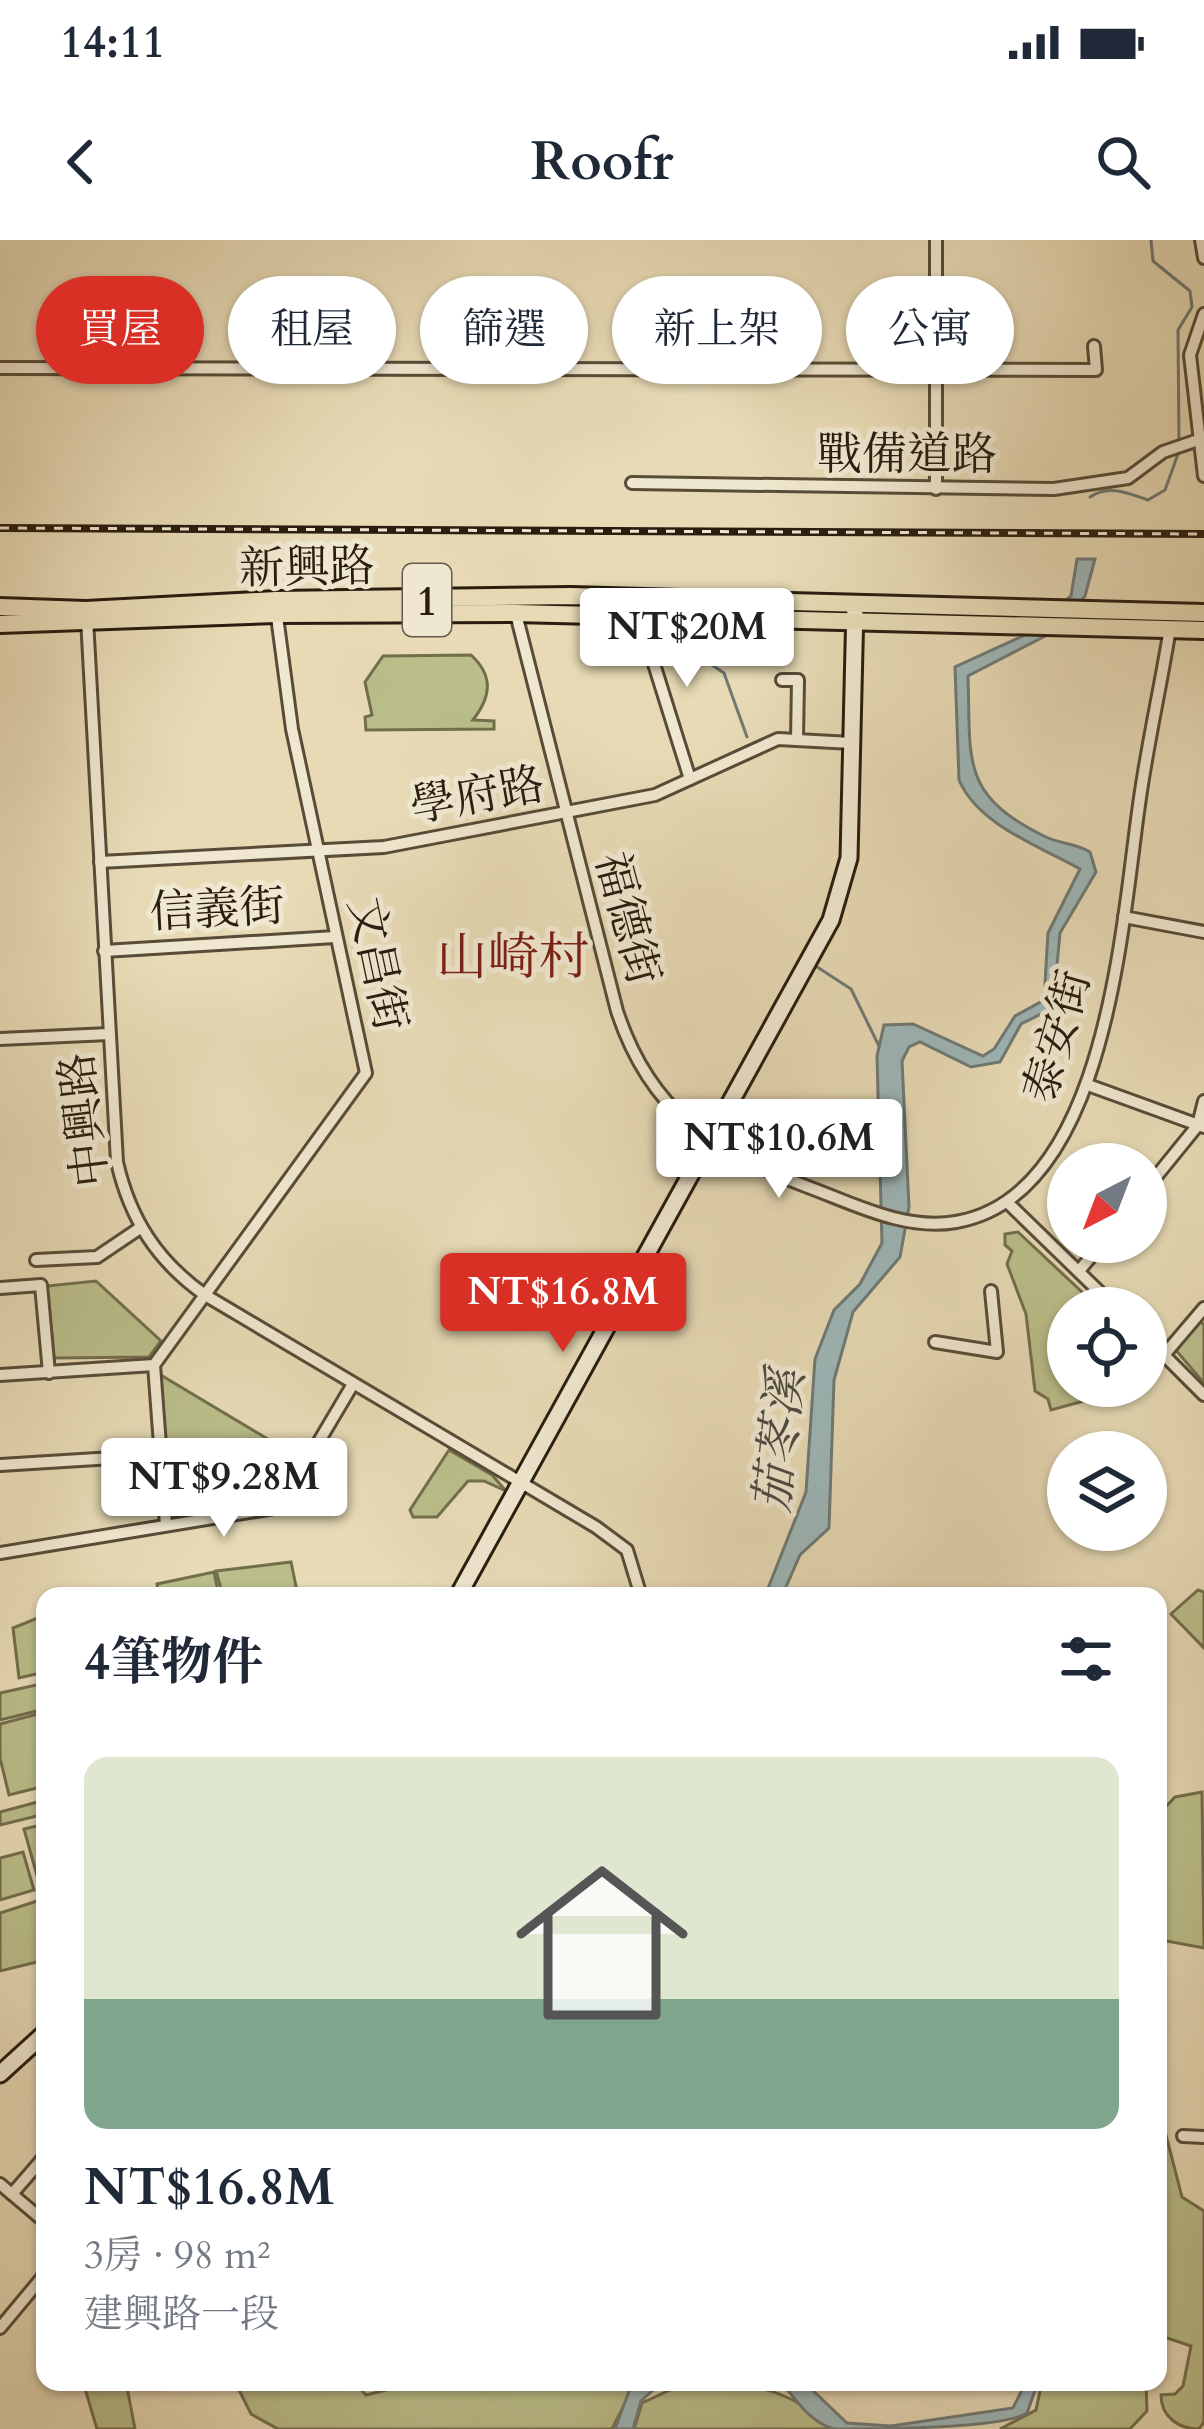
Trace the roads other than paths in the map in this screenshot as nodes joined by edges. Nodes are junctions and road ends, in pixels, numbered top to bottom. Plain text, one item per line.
1 (936, 240) edge
2 (1201, 240) edge
3 (1204, 258) edge
4 (937, 276) edge
5 (1204, 314) edge
6 (1094, 346) dead end
7 (0, 368) edge
8 (846, 368) edge
9 (1014, 369) edge
10 (939, 384) edge
11 (1200, 439) edge
12 (1204, 476) edge
13 (632, 483) dead end
14 (936, 489) junction
15 (515, 606) junction
16 (638, 606) junction
17 (0, 607) edge
18 (276, 607) junction
19 (1204, 613) edge
20 (855, 614) junction
21 (87, 617) junction
22 (1171, 621) junction
23 (0, 624) edge
24 (1204, 630) edge
25 (782, 680) dead end
26 (797, 740) junction
27 (852, 743) junction
28 (690, 779) junction
29 (564, 816) junction
30 (318, 853) junction
31 (100, 862) junction
32 (1124, 917) junction
33 (1204, 932) edge
34 (334, 937) junction
35 (104, 951) junction
36 (109, 1034) junction
37 (0, 1039) edge
38 (1088, 1085) junction
39 (1204, 1101) edge
40 (1201, 1126) edge
41 (713, 1140) junction
42 (1167, 1165) edge
43 (1007, 1202) junction
44 (140, 1228) junction
45 (36, 1260) dead end
46 (1086, 1263) edge
47 (1079, 1271) junction
48 (1095, 1287) edge
49 (0, 1288) edge
50 (991, 1291) dead end
51 (205, 1295) junction
52 (1204, 1307) edge
53 (935, 1342) dead end
54 (1167, 1350) edge
55 (1167, 1357) edge
56 (154, 1365) junction
57 (50, 1373) junction
58 (0, 1376) edge
59 (353, 1384) junction
60 (1204, 1395) edge
61 (161, 1455) junction
62 (0, 1465) edge
63 (522, 1484) junction
64 (166, 1525) junction
65 (0, 1553) edge
66 (463, 1587) edge
67 (638, 1587) edge
68 (36, 2041) edge
69 (0, 2074) edge
70 (1183, 2136) dead end
71 (1204, 2137) edge
72 (36, 2166) edge
73 (0, 2184) edge
74 (12, 2194) junction
75 (36, 2214) edge
76 (36, 2285) edge
77 (0, 2328) edge

1 - 4 street
2 - 3 street
5 - 11 street
6 - 9 street
7 - 8 street
10 - 14 street
11 - 12 street
11 - 14 street, 戰備道路
13 - 14 street, 戰備道路
15 - 16 main road, 新興路 / 1
15 - 18 main road, 新興路 / 1
15 - 29 street, 福德街
16 - 20 main road, 新興路 / 1
16 - 28 street
17 - 21 main road, 新興路 / 1
18 - 21 main road, 新興路 / 1
18 - 30 street, 文昌街
19 - 22 main road, 1
20 - 22 main road, 新興路 / 1
20 - 22 main road, 新興路 / 1
20 - 27 street
21 - 23 main road, 新興路 / 1
21 - 31 street, 中興路
22 - 24 main road, 1
22 - 32 street, 泰安街
25 - 26 street
26 - 27 street, 學府路
26 - 28 street, 學府路
27 - 41 street
28 - 29 street, 學府路
29 - 30 street, 學府路
29 - 41 street, 福德街
30 - 31 street, 學府路
30 - 34 street, 文昌街
31 - 35 street, 中興路
32 - 33 street
32 - 38 street, 泰安街
34 - 35 street, 信義街
34 - 51 street, 文昌街
35 - 36 street, 中興路
36 - 37 street
36 - 44 street, 中興路
38 - 40 street
38 - 43 street, 泰安街
39 - 40 street
40 - 42 street
41 - 43 street, 泰安街
41 - 63 street
43 - 47 street
44 - 45 street
44 - 51 street, 中興路
46 - 47 street
47 - 48 street
49 - 57 street
50 - 53 street
51 - 56 street, 文昌街
51 - 59 street, 中興路
52 - 54 street
55 - 60 street
56 - 57 street
56 - 61 street
57 - 58 street
59 - 63 street, 中興路
59 - 64 street
61 - 62 street
61 - 64 street
63 - 66 street
63 - 67 street, 中興路
64 - 65 street
68 - 69 street
70 - 71 street
72 - 74 street
73 - 74 street
74 - 75 street
76 - 77 street

